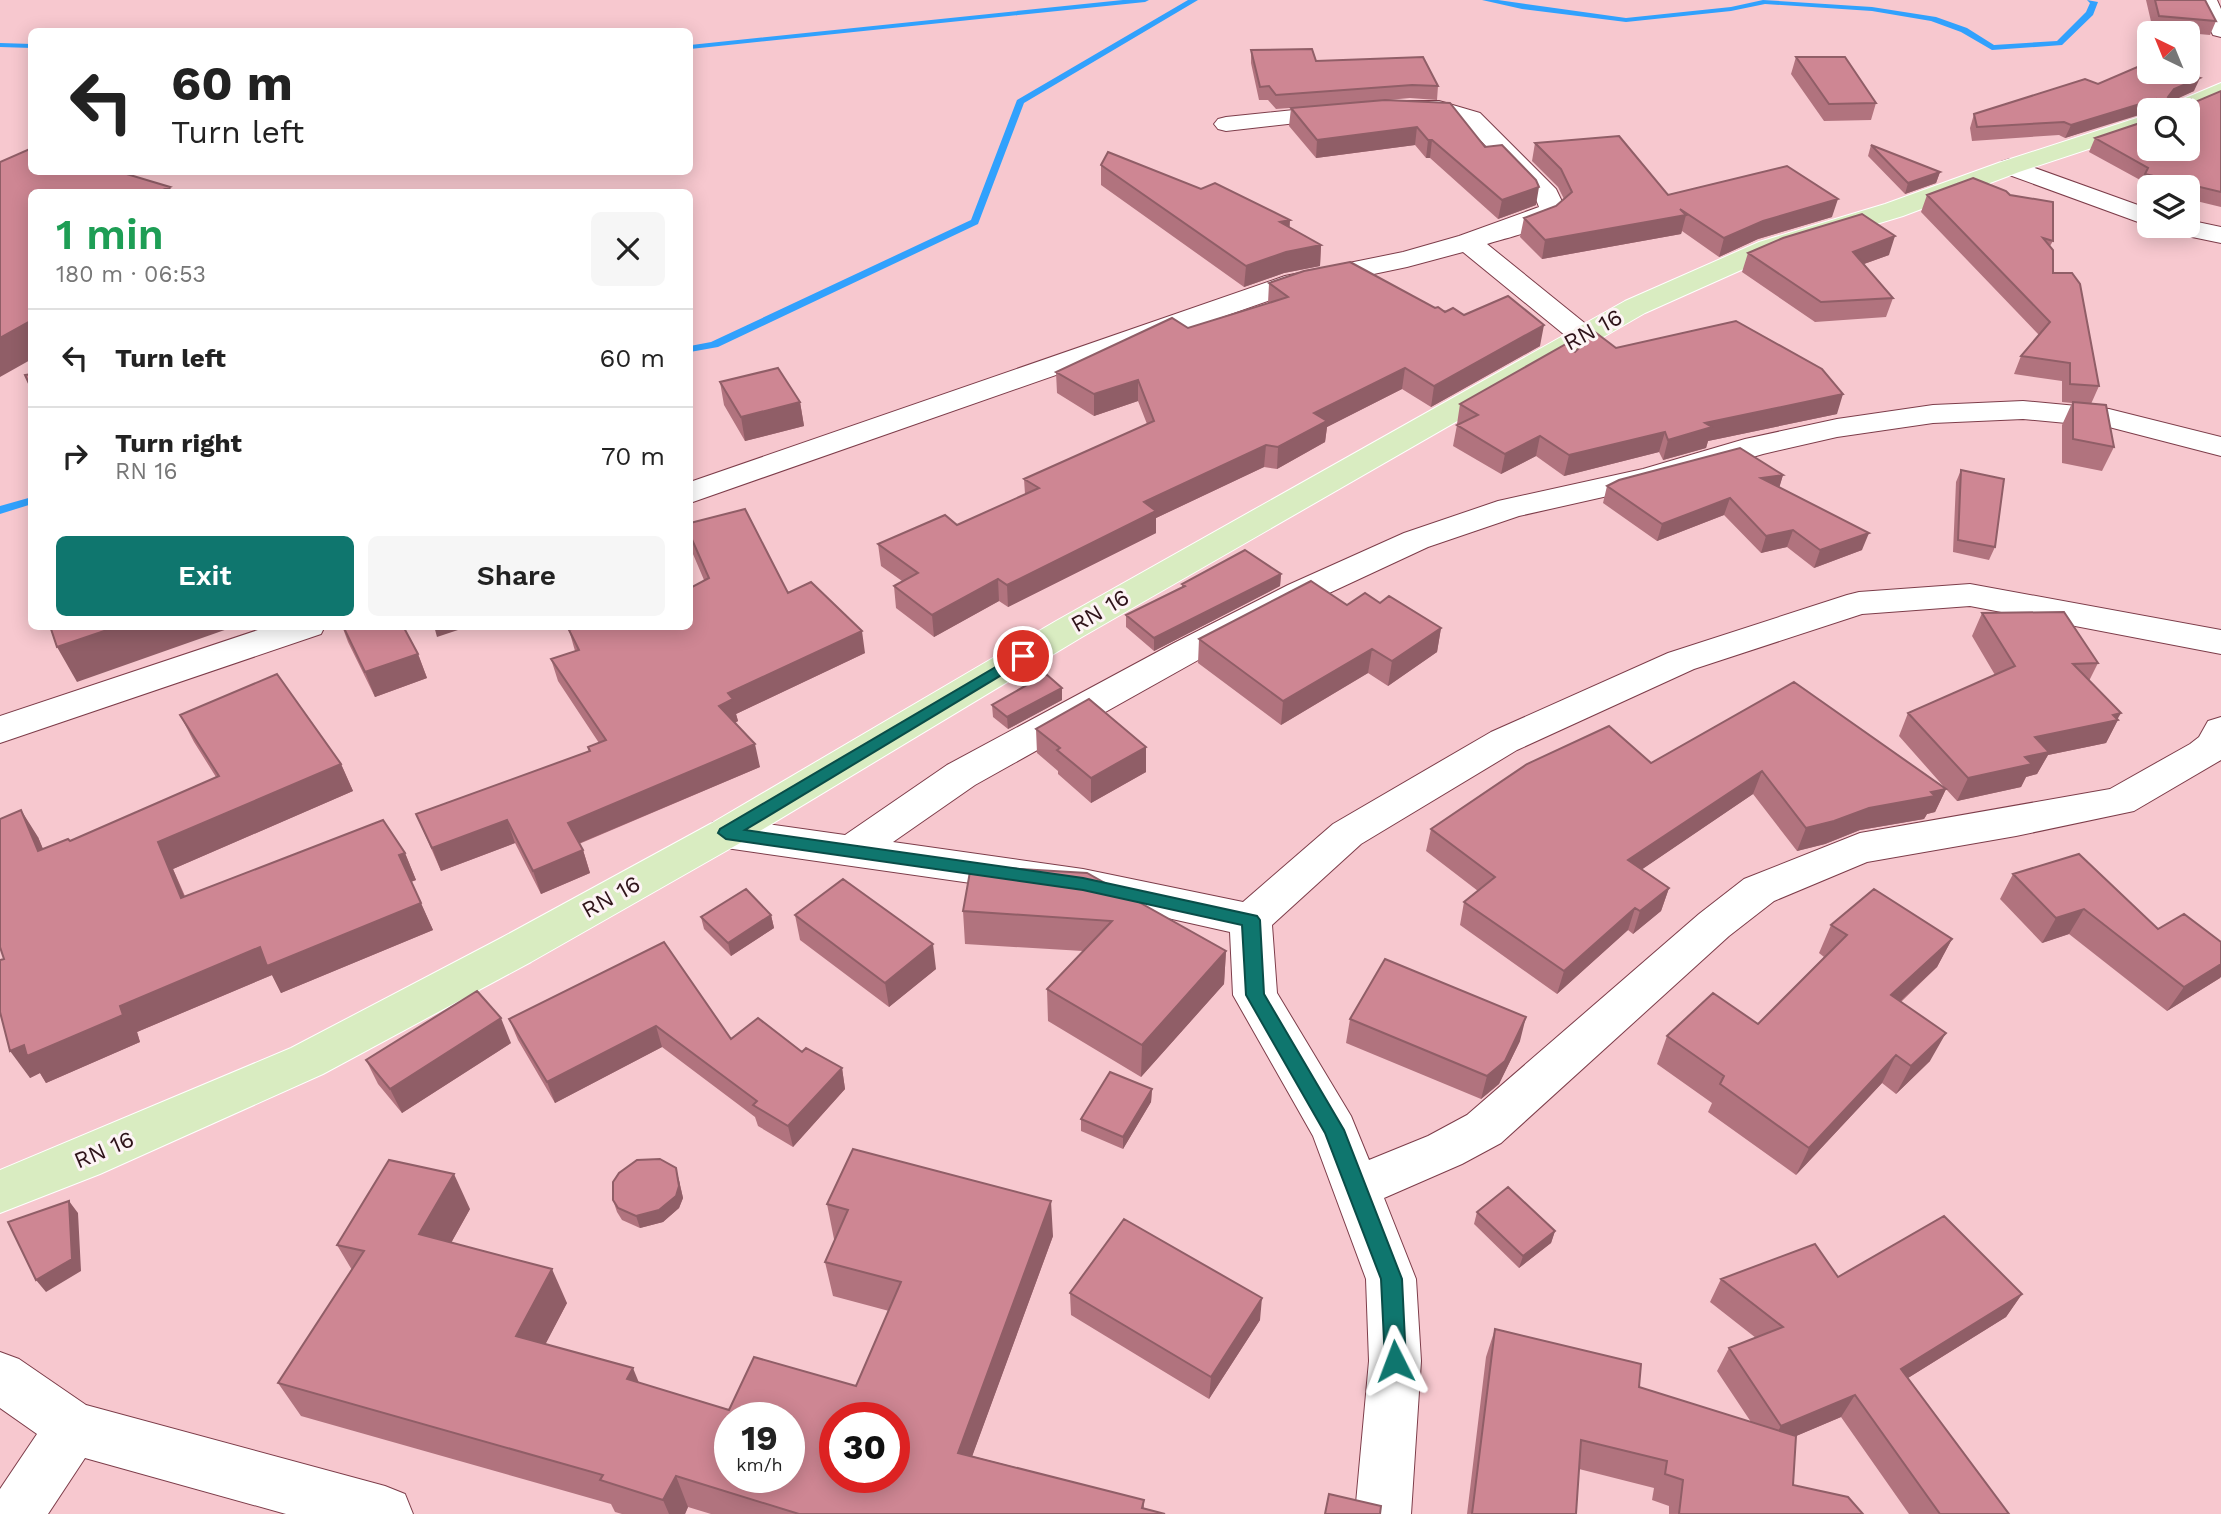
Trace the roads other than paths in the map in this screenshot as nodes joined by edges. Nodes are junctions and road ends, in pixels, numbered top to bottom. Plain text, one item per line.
1 (2206, 0) edge
2 (2221, 30) edge
3 (2221, 90) edge
4 (2200, 100) edge
5 (1226, 124) dead end
6 (2137, 125) edge
7 (2010, 167) junction
8 (2137, 214) edge
9 (2200, 231) edge
10 (2221, 235) edge
11 (1468, 242) junction
12 (1582, 335) junction
13 (2221, 447) edge
14 (693, 492) edge
15 (295, 630) edge
16 (2221, 642) edge
17 (0, 730) edge
18 (2221, 730) edge
19 (726, 833) junction
20 (851, 851) junction
21 (1251, 920) junction
22 (1356, 1188) junction
23 (0, 1192) edge
24 (0, 1377) edge
25 (73, 1428) junction
26 (16, 1514) edge
27 (385, 1514) edge
28 (1383, 1514) edge

1 - 2 street
3 - 4 main road
5 - 11 street
6 - 7 main road, RN 16 / RN 16
7 - 8 street
7 - 12 main road, RN 16 / RN 16
9 - 10 street
11 - 12 street
11 - 14 street
12 - 19 main road, RN 16 / RN 16
13 - 20 street
15 - 17 street
16 - 21 street
18 - 22 street
19 - 20 street
19 - 23 main road, RN 16 / RN 16
20 - 21 street
21 - 22 street
22 - 28 street
24 - 25 street
25 - 26 street
25 - 27 street

